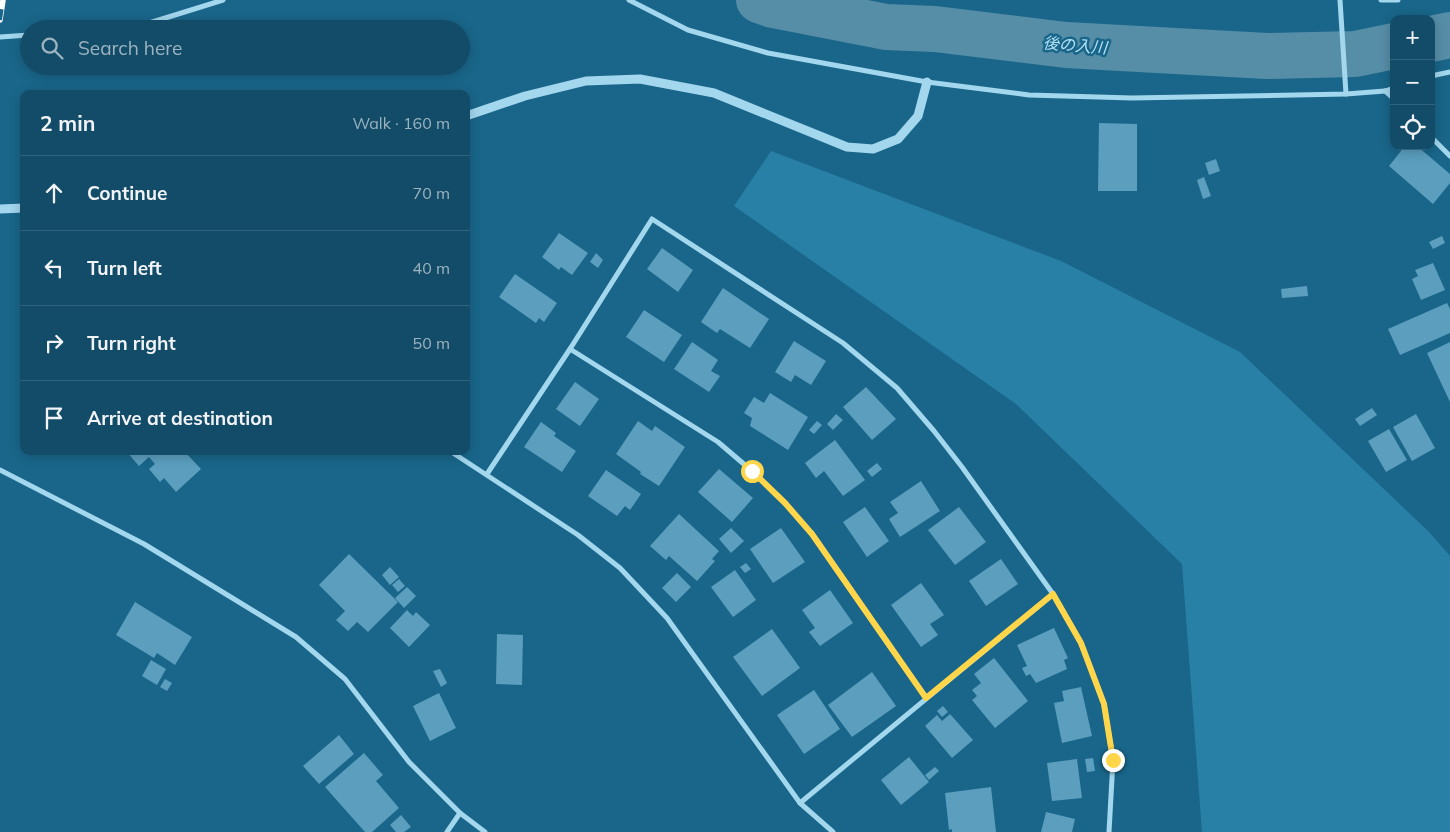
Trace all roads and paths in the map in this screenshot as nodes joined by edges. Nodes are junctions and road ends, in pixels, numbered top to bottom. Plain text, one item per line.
1 (223, 0) edge
2 (628, 0) edge
3 (1340, 0) edge
4 (1381, 0) edge
5 (1398, 0) edge
6 (159, 20) edge
7 (20, 36) edge
8 (0, 37) edge
9 (1450, 72) edge
10 (1435, 75) edge
11 (926, 82) junction
12 (1390, 89) edge
13 (1385, 91) junction
14 (1346, 94) junction
15 (1390, 95) edge
16 (470, 115) edge
17 (1435, 141) edge
18 (1450, 156) edge
19 (20, 208) edge
20 (0, 209) edge
21 (570, 349) junction
22 (456, 455) edge
23 (0, 470) edge
24 (487, 474) junction
25 (1053, 594) junction
26 (926, 698) junction
27 (800, 803) junction
28 (460, 813) junction
29 (447, 832) edge
30 (484, 832) edge
31 (833, 832) edge
32 (1109, 832) edge

1 - 6 street
2 - 11 street
3 - 14 street
4 - 5 street
7 - 8 street
9 - 10 street
11 - 14 street
11 - 16 street
12 - 13 street
13 - 14 street
13 - 15 street
17 - 18 street
19 - 20 street
21 - 24 street
21 - 25 street
21 - 26 street
22 - 24 street
23 - 28 street
24 - 27 street
25 - 26 street
25 - 32 street
26 - 27 street
27 - 31 street
28 - 29 street
28 - 30 street

